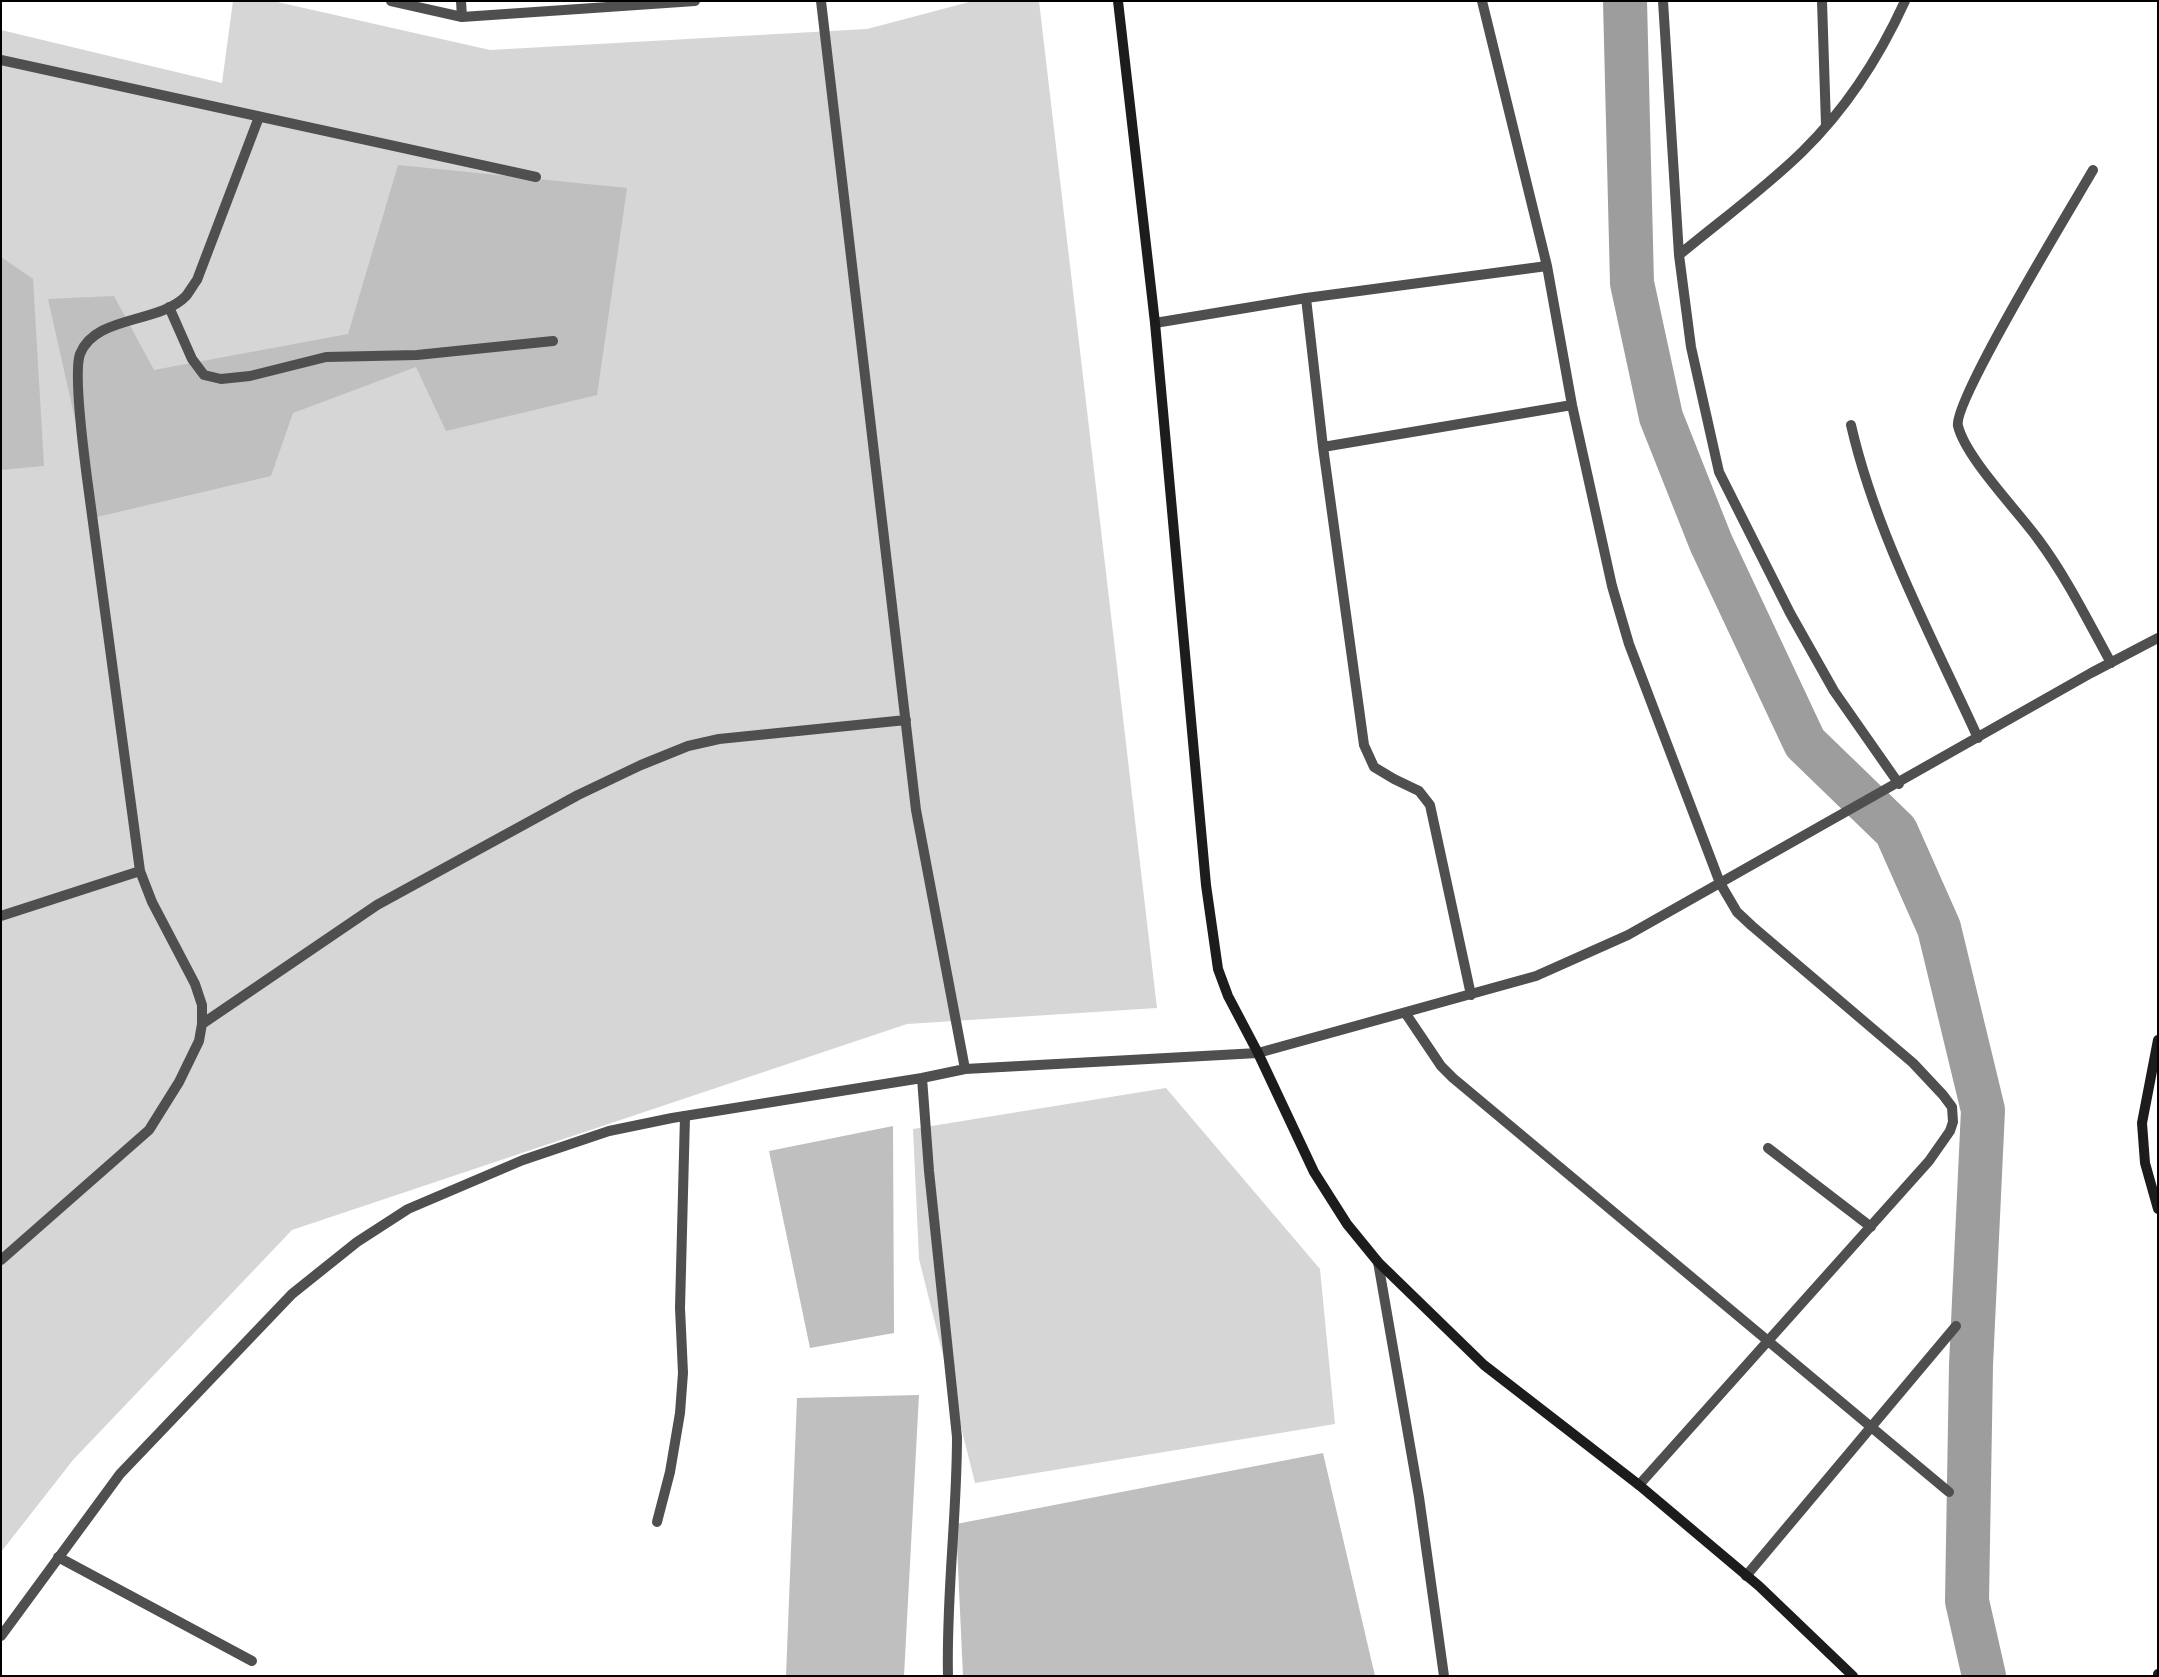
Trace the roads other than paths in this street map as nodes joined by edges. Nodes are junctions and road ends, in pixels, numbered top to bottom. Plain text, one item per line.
1 (391, 1) edge
2 (461, 1) edge
3 (694, 1) edge
4 (821, 1) edge
5 (1118, 1) edge
6 (1482, 1) edge
7 (1663, 1) edge
8 (1822, 1) edge
9 (1905, 1) edge
10 (462, 17) junction
11 (1, 60) edge
12 (259, 117) junction
13 (1826, 125) junction
14 (2093, 170) dead end
15 (536, 177) dead end
16 (1679, 254) junction
17 (1547, 266) junction
18 (1306, 298) junction
19 (169, 307) junction
20 (1155, 323) junction
21 (552, 341) dead end
22 (1572, 405) junction
23 (1851, 425) dead end
24 (1322, 447) junction
25 (2158, 638) edge
26 (2111, 663) junction
27 (906, 720) junction
28 (1978, 738) junction
29 (1899, 784) junction
30 (140, 871) junction
31 (1720, 884) junction
32 (1, 916) edge
33 (1471, 995) junction
34 (1406, 1014) junction
35 (202, 1024) junction
36 (2158, 1040) edge
37 (1258, 1053) junction
38 (965, 1069) junction
39 (922, 1078) junction
40 (686, 1116) junction
41 (1768, 1148) dead end
42 (2158, 1209) edge
43 (1871, 1227) junction
44 (1, 1260) edge
45 (1378, 1262) junction
46 (1956, 1326) dead end
47 (1769, 1342) junction
48 (1870, 1426) junction
49 (1639, 1485) junction
50 (1949, 1492) dead end
51 (657, 1522) dead end
52 (58, 1557) junction
53 (1746, 1576) junction
54 (1, 1636) edge
55 (252, 1661) dead end
56 (948, 1676) edge
57 (1444, 1676) edge
58 (1853, 1676) edge

1 - 10 street
2 - 10 street
3 - 10 street
4 - 27 street
5 - 20 street
6 - 17 street
7 - 16 street
8 - 13 street
9 - 13 street
11 - 12 street
12 - 15 street
12 - 19 street
13 - 16 street
14 - 26 street
16 - 29 street
17 - 18 street
17 - 22 street
18 - 20 street
18 - 24 street
19 - 21 street
19 - 30 street
20 - 37 street
22 - 24 street
22 - 31 street
23 - 28 street
24 - 33 street
25 - 26 street
26 - 28 street
27 - 35 street
27 - 38 street
28 - 29 street
29 - 31 street
30 - 32 street
30 - 35 street
31 - 33 street
31 - 43 street
33 - 34 street
34 - 37 street
34 - 47 street
35 - 44 street
36 - 42 street
37 - 38 street
37 - 45 street
38 - 39 street
39 - 40 street
39 - 56 street
40 - 51 street
40 - 52 street
41 - 43 street
43 - 47 street
45 - 49 street
45 - 57 street
46 - 48 street
47 - 48 street
47 - 49 street
48 - 50 street
48 - 53 street
49 - 53 street
52 - 54 street
52 - 55 street
53 - 58 street

